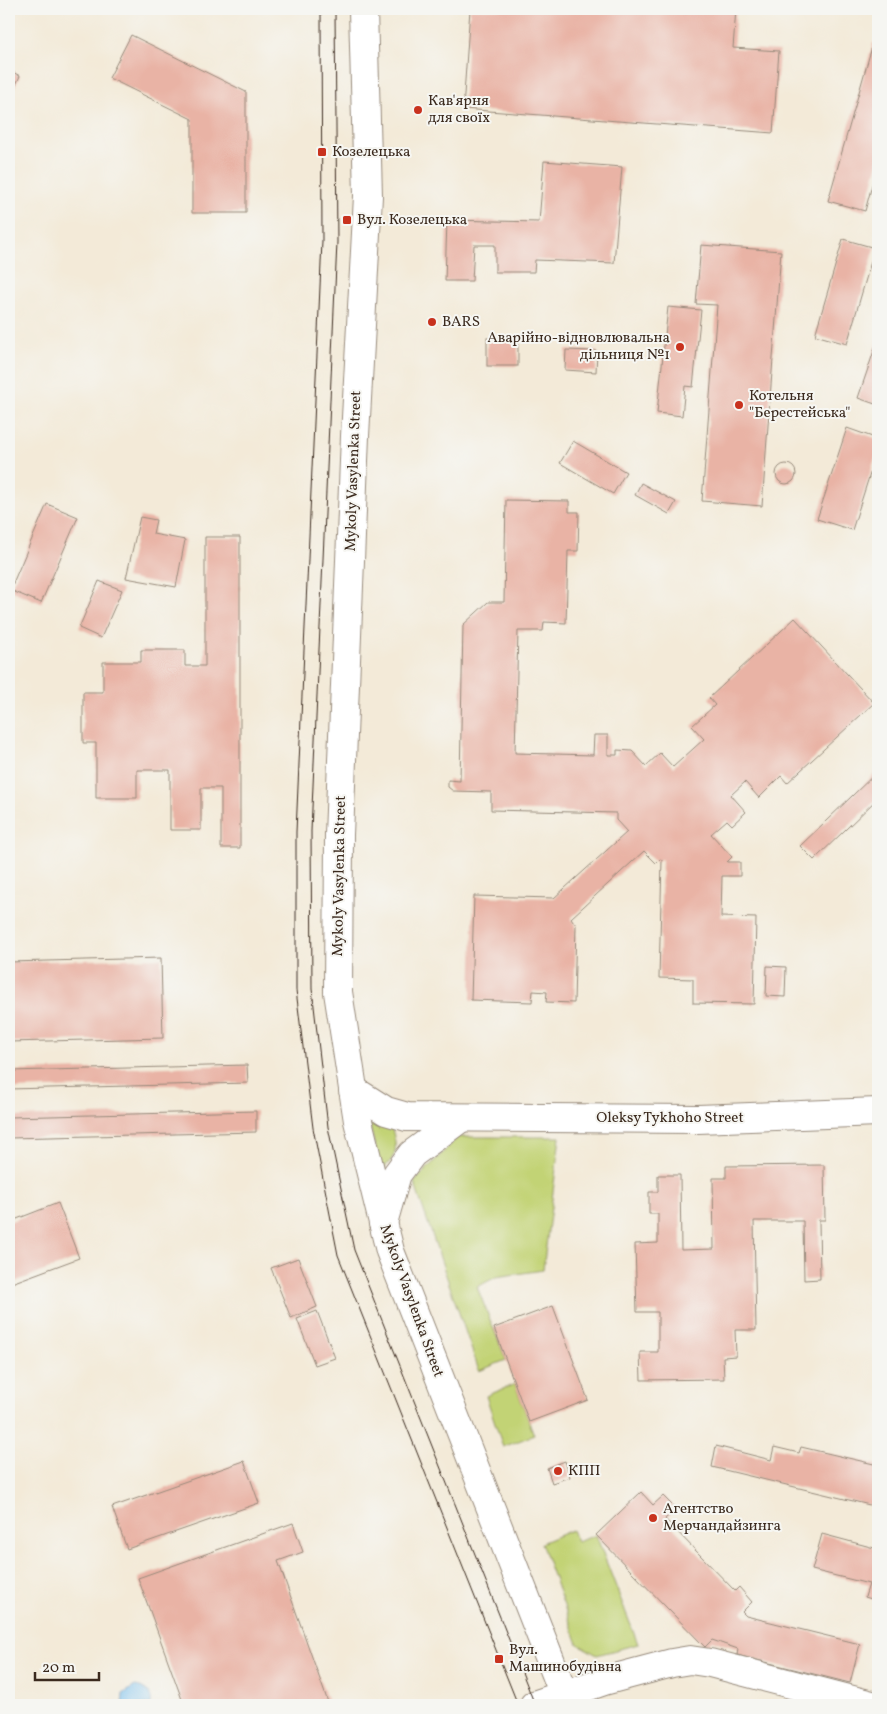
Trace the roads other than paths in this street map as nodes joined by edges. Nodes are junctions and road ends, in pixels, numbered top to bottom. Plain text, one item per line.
1 (363, 9) edge
2 (353, 1090) junction
3 (878, 1112) edge
4 (461, 1118) junction
5 (383, 1224) junction
6 (566, 1700) edge
7 (534, 1705) edge
8 (872, 1705) edge

1 - 2 main road, Mykoly Vasylenka Street
2 - 4 main road, Oleksy Tykhoho Street
2 - 5 main road, Mykoly Vasylenka Street
3 - 4 main road, Oleksy Tykhoho Street
4 - 5 main road
5 - 6 main road, Mykoly Vasylenka Street
6 - 7 main road
6 - 8 main road

